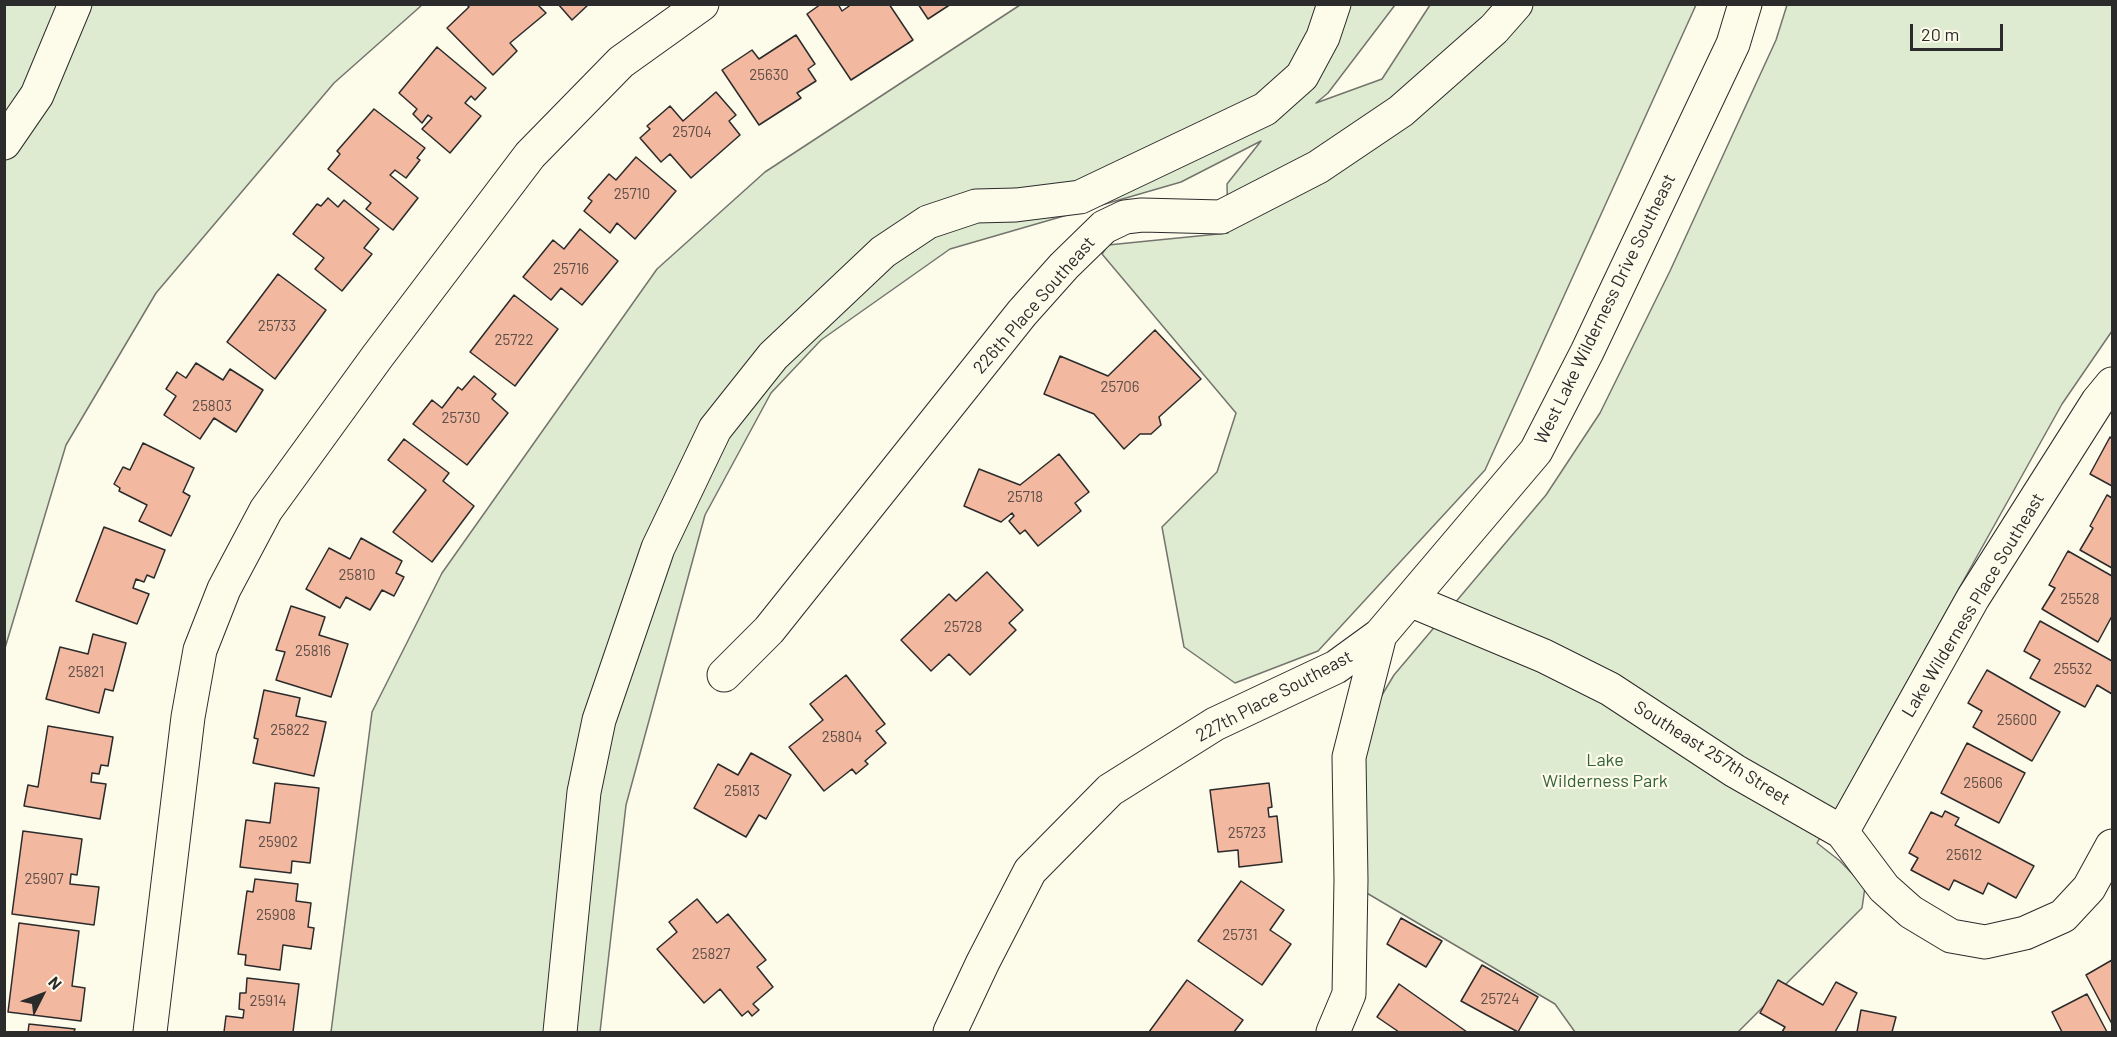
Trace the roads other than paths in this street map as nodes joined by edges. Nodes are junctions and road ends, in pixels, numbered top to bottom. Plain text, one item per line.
1 (75, 4) edge
2 (702, 4) edge
3 (1335, 4) edge
4 (1515, 4) edge
5 (1745, 4) edge
6 (4, 143) edge
7 (2112, 384) edge
8 (1410, 600) junction
9 (1380, 635) junction
10 (723, 675) dead end
11 (1842, 832) junction
12 (2112, 846) edge
13 (150, 1032) edge
14 (560, 1032) edge
15 (950, 1032) edge
16 (1333, 1032) edge

1 - 6 street
2 - 13 street
3 - 14 street
4 - 10 street, 226th Place Southeast
5 - 8 street, West Lake Wilderness Drive Southeast
7 - 11 street, Lake Wilderness Place Southeast
8 - 9 street, West Lake Wilderness Drive Southeast
8 - 11 street, Southeast 257th Street
9 - 15 street, 227th Place Southeast
9 - 16 street, West Lake Wilderness Drive Southeast
11 - 12 street, Southeast 257th Street

